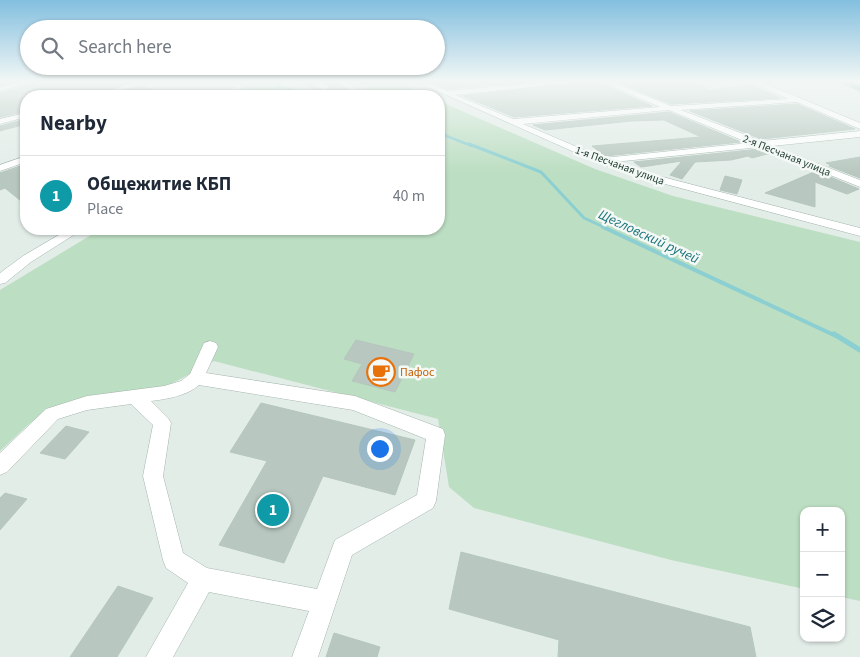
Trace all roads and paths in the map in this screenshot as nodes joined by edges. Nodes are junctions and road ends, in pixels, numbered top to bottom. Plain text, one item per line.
1 (486, 112) edge
2 (628, 112) edge
3 (679, 112) edge
4 (827, 112) edge
5 (20, 117) edge
6 (0, 122) edge
7 (510, 122) junction
8 (860, 126) edge
9 (860, 134) edge
10 (762, 144) junction
11 (602, 160) junction
12 (20, 161) edge
13 (0, 168) edge
14 (860, 184) edge
15 (860, 232) edge
16 (67, 235) edge
17 (0, 280) edge
18 (210, 347) dead end
19 (196, 378) junction
20 (134, 396) junction
21 (0, 466) edge
22 (203, 579) junction
23 (325, 602) junction
24 (159, 657) edge
25 (305, 657) edge

1 - 7 street, 1-я Песчаная улица
2 - 7 street
3 - 10 street, 2-я Песчаная улица
4 - 8 street
5 - 6 street
7 - 11 street, 1-я Песчаная улица
9 - 10 street
10 - 11 street
10 - 14 street, 2-я Песчаная улица
11 - 15 street, 1-я Песчаная улица
12 - 13 street
16 - 17 street
18 - 19 street
19 - 20 street
19 - 23 street
20 - 21 street
20 - 22 street
22 - 23 street
22 - 24 street
23 - 25 street

